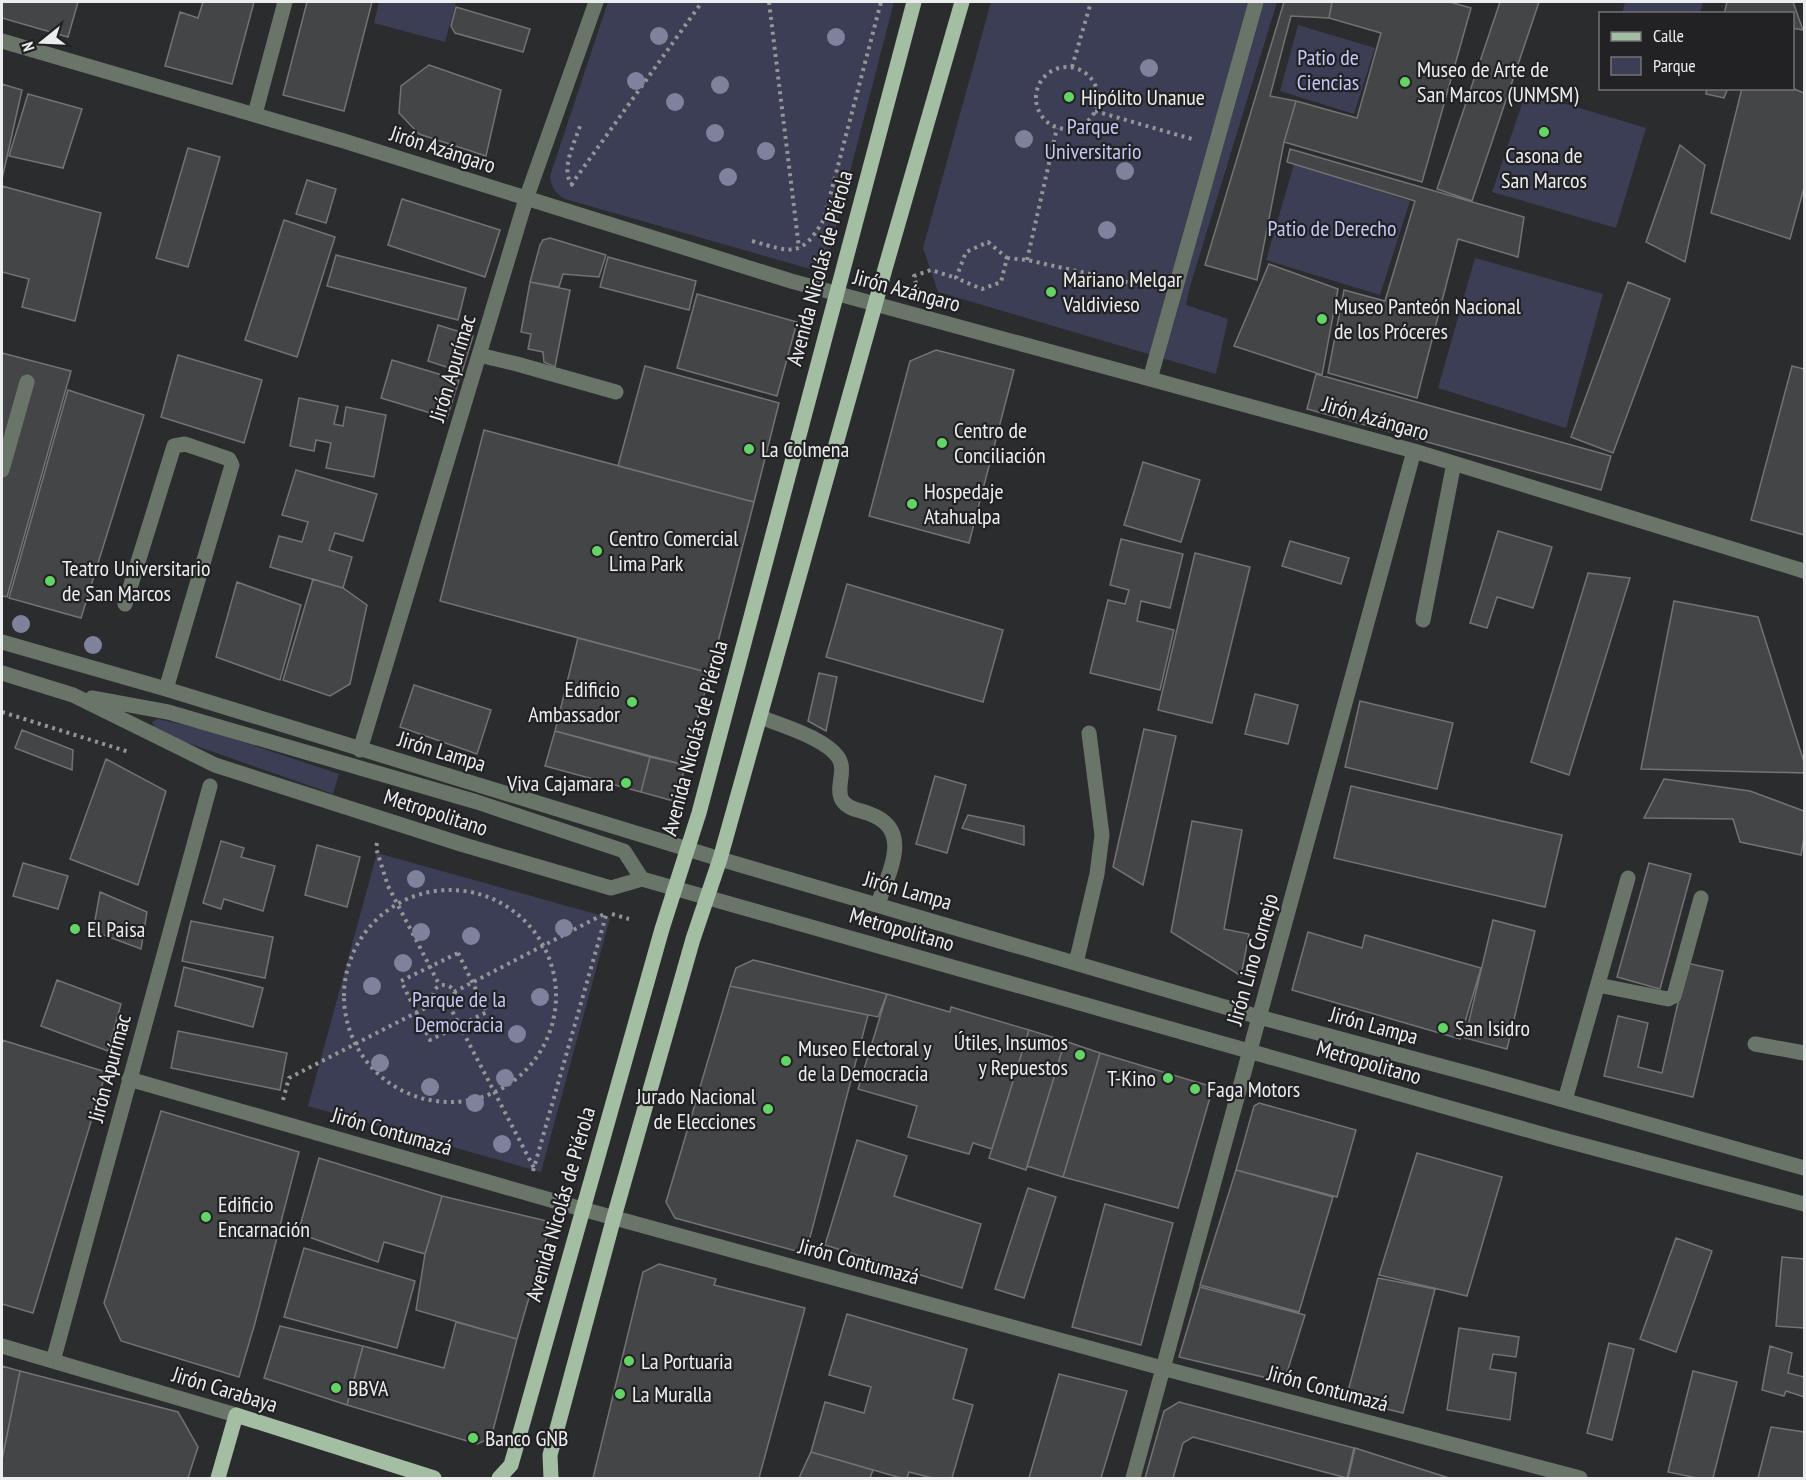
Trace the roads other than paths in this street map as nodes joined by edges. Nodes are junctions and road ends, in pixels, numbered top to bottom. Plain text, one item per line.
1 (285, 2) edge
2 (596, 2) edge
3 (914, 2) edge
4 (963, 2) edge
5 (1256, 2) edge
6 (2, 41) edge
7 (255, 114) junction
8 (526, 200) junction
9 (836, 293) junction
10 (875, 305) junction
11 (479, 355) junction
12 (1150, 379) junction
13 (27, 382) dead end
14 (616, 392) dead end
15 (1414, 451) junction
16 (1454, 464) junction
17 (2, 470) edge
18 (1804, 571) edge
19 (124, 603) dead end
20 (1423, 620) dead end
21 (2, 642) edge
22 (2, 673) edge
23 (166, 689) junction
24 (73, 695) junction
25 (760, 717) junction
26 (1089, 733) dead end
27 (360, 750) junction
28 (210, 786) dead end
29 (687, 849) junction
30 (720, 859) junction
31 (1628, 878) dead end
32 (642, 879) junction
33 (675, 889) junction
34 (707, 898) junction
35 (1701, 898) dead end
36 (878, 904) junction
37 (1076, 963) junction
38 (1598, 985) junction
39 (1259, 1017) junction
40 (1755, 1044) dead end
41 (1249, 1051) junction
42 (1804, 1053) edge
43 (129, 1078) junction
44 (1565, 1100) junction
45 (1804, 1168) edge
46 (1804, 1204) edge
47 (582, 1209) junction
48 (614, 1217) junction
49 (2, 1346) edge
50 (53, 1361) junction
51 (1162, 1368) junction
52 (236, 1415) junction
53 (218, 1479) edge
54 (434, 1479) edge
55 (499, 1479) edge
56 (551, 1479) edge
57 (1132, 1479) edge
58 (1580, 1479) edge

1 - 7 street
2 - 8 street, Jirón Apurímac
3 - 9 main road, Avenida Nicolás de Piérola
4 - 10 main road
5 - 12 street
6 - 7 street, Jirón Azángaro
7 - 8 street, Jirón Azángaro
8 - 9 street, Jirón Azángaro
8 - 11 street, Jirón Apurímac
9 - 10 street, Jirón Azángaro
9 - 29 main road, Avenida Nicolás de Piérola
10 - 12 street, Jirón Azángaro
10 - 25 main road
11 - 14 street
11 - 27 street, Jirón Apurímac
12 - 15 street, Jirón Azángaro
13 - 17 street
15 - 16 street, Jirón Azángaro
15 - 39 street, Jirón Lino Cornejo
16 - 18 street, Jirón Azángaro
16 - 20 street
19 - 23 street
21 - 23 street, Jirón Lampa
22 - 24 street, Metropolitano
23 - 27 street, Jirón Lampa
24 - 32 street, Metropolitano
24 - 32 street
25 - 30 main road
25 - 36 street
26 - 37 street
27 - 29 street, Jirón Lampa
28 - 43 street, Jirón Apurímac
29 - 30 street, Jirón Lampa
29 - 33 main road, Avenida Nicolás de Piérola
30 - 34 main road
30 - 36 street, Jirón Lampa
31 - 38 street
32 - 33 street, Metropolitano
33 - 34 street, Metropolitano
33 - 47 main road, Avenida Nicolás de Piérola
34 - 41 street, Metropolitano
34 - 48 main road
35 - 38 street
36 - 37 street, Jirón Lampa
37 - 39 street, Jirón Lampa
38 - 44 street
39 - 41 street, Jirón Lino Cornejo
39 - 44 street, Jirón Lampa
40 - 42 street
41 - 46 street, Metropolitano
41 - 51 street, Jirón Lino Cornejo
43 - 47 street, Jirón Contumazá
43 - 50 street, Jirón Apurímac
44 - 45 street, Jirón Lampa
47 - 48 street, Jirón Contumazá
47 - 55 main road, Avenida Nicolás de Piérola
48 - 51 street, Jirón Contumazá
48 - 56 main road
49 - 50 street, Jirón Carabaya
50 - 52 street, Jirón Carabaya
51 - 57 street, Jirón Lino Cornejo
51 - 58 street, Jirón Contumazá
52 - 53 main road
52 - 54 main road, Jirón Carabaya

